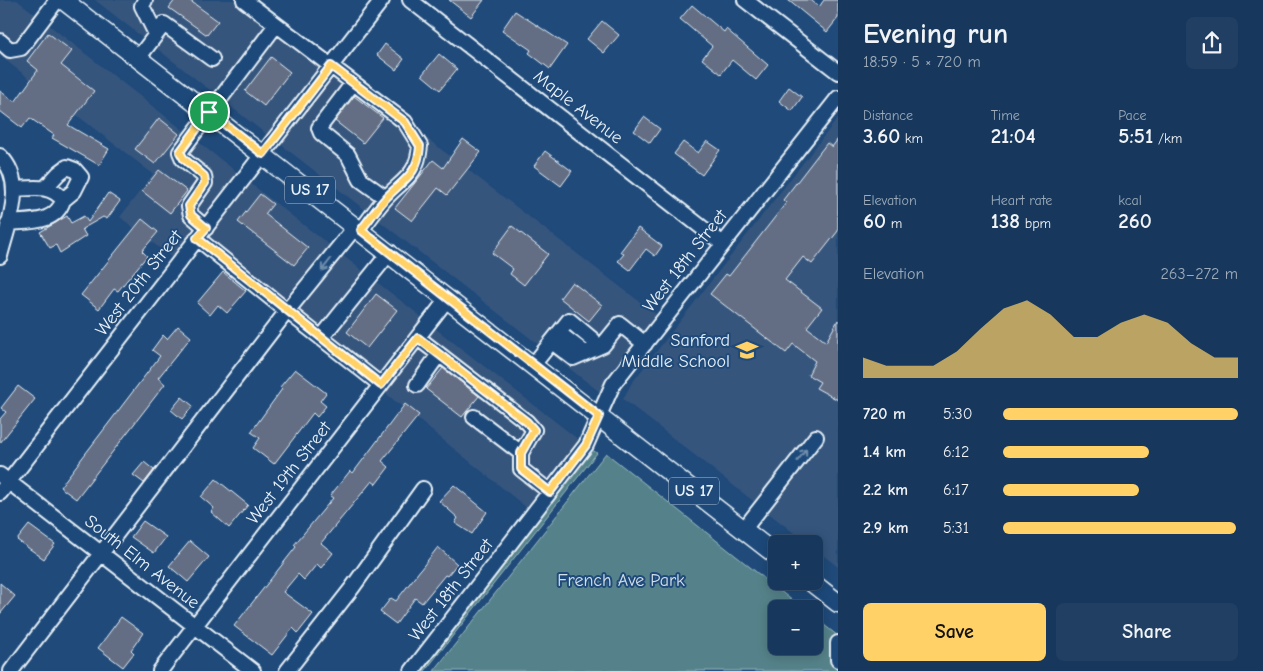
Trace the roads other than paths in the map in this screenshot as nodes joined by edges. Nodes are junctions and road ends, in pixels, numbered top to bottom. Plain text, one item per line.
1 (57, 0) edge
2 (64, 0) edge
3 (146, 0) edge
4 (244, 0) edge
5 (382, 0) edge
6 (410, 0) edge
7 (745, 0) edge
8 (276, 25) junction
9 (156, 34) junction
10 (0, 41) edge
11 (139, 57) junction
12 (212, 59) dead end
13 (331, 66) junction
14 (838, 72) edge
15 (353, 83) junction
16 (838, 98) edge
17 (209, 112) junction
18 (263, 154) junction
19 (0, 156) edge
20 (46, 188) junction
21 (16, 189) junction
22 (386, 198) junction
23 (63, 200) junction
24 (8, 223) junction
25 (358, 228) junction
26 (202, 233) junction
27 (723, 244) junction
28 (390, 252) junction
29 (0, 256) edge
30 (448, 298) junction
31 (287, 311) junction
32 (556, 337) junction
33 (321, 338) junction
34 (418, 338) junction
35 (645, 344) junction
36 (591, 350) junction
37 (439, 354) junction
38 (533, 365) junction
39 (381, 385) junction
40 (417, 385) dead end
41 (599, 416) junction
42 (474, 417) dead end
43 (816, 437) dead end
44 (521, 453) junction
45 (3, 483) edge
46 (423, 489) dead end
47 (550, 492) junction
48 (744, 530) junction
49 (768, 549) edge
50 (101, 554) junction
51 (821, 590) edge
52 (838, 603) edge
53 (194, 626) junction
54 (838, 643) edge
55 (838, 660) edge
56 (11, 671) edge
57 (160, 671) edge
58 (253, 671) edge
59 (288, 671) edge
60 (412, 671) edge

1 - 10 street
2 - 11 main road, US 17
3 - 9 street
4 - 8 street
5 - 13 street, West 20th Street
6 - 27 street, Maple Avenue
7 - 14 street
8 - 13 street
8 - 17 street
9 - 11 street
9 - 12 street
11 - 17 main road, US 17
13 - 15 street
13 - 18 street, West 20th Street
15 - 22 street
15 - 22 street
16 - 27 street, West 18th Street
17 - 18 main road, US 17
17 - 26 street
18 - 25 main road, US 17
18 - 26 street, West 20th Street
19 - 21 street
20 - 21 street
20 - 23 street
20 - 23 street
21 - 24 street
22 - 25 street
23 - 24 street
24 - 29 street
25 - 28 main road, US 17
25 -> 31 street
26 - 31 street
26 - 45 street, West 20th Street
27 - 35 street, West 18th Street
28 - 30 main road, US 17
28 - 33 street
30 - 34 street, West 19th Street
30 - 38 main road, US 17
31 - 33 street
31 - 50 street
32 - 36 street
32 - 36 street
32 - 38 street
33 - 39 street
34 - 37 street
34 - 39 street, West 19th Street
35 - 36 street
35 - 41 street, West 18th Street
37 - 40 street
37 - 44 street
38 - 41 main road, US 17
39 - 53 street, West 19th Street
41 - 47 street, West 18th Street
41 - 48 main road, US 17
42 - 44 street
48 -> 43 street
44 - 47 street
45 - 50 street, South Elm Avenue
46 - 59 street
47 - 60 street, West 18th Street
48 - 49 main road, US 17
50 - 53 street, South Elm Avenue
50 - 56 street
51 - 52 main road
53 - 57 street, West 19th Street
53 - 58 street, South Elm Avenue
54 - 55 street

